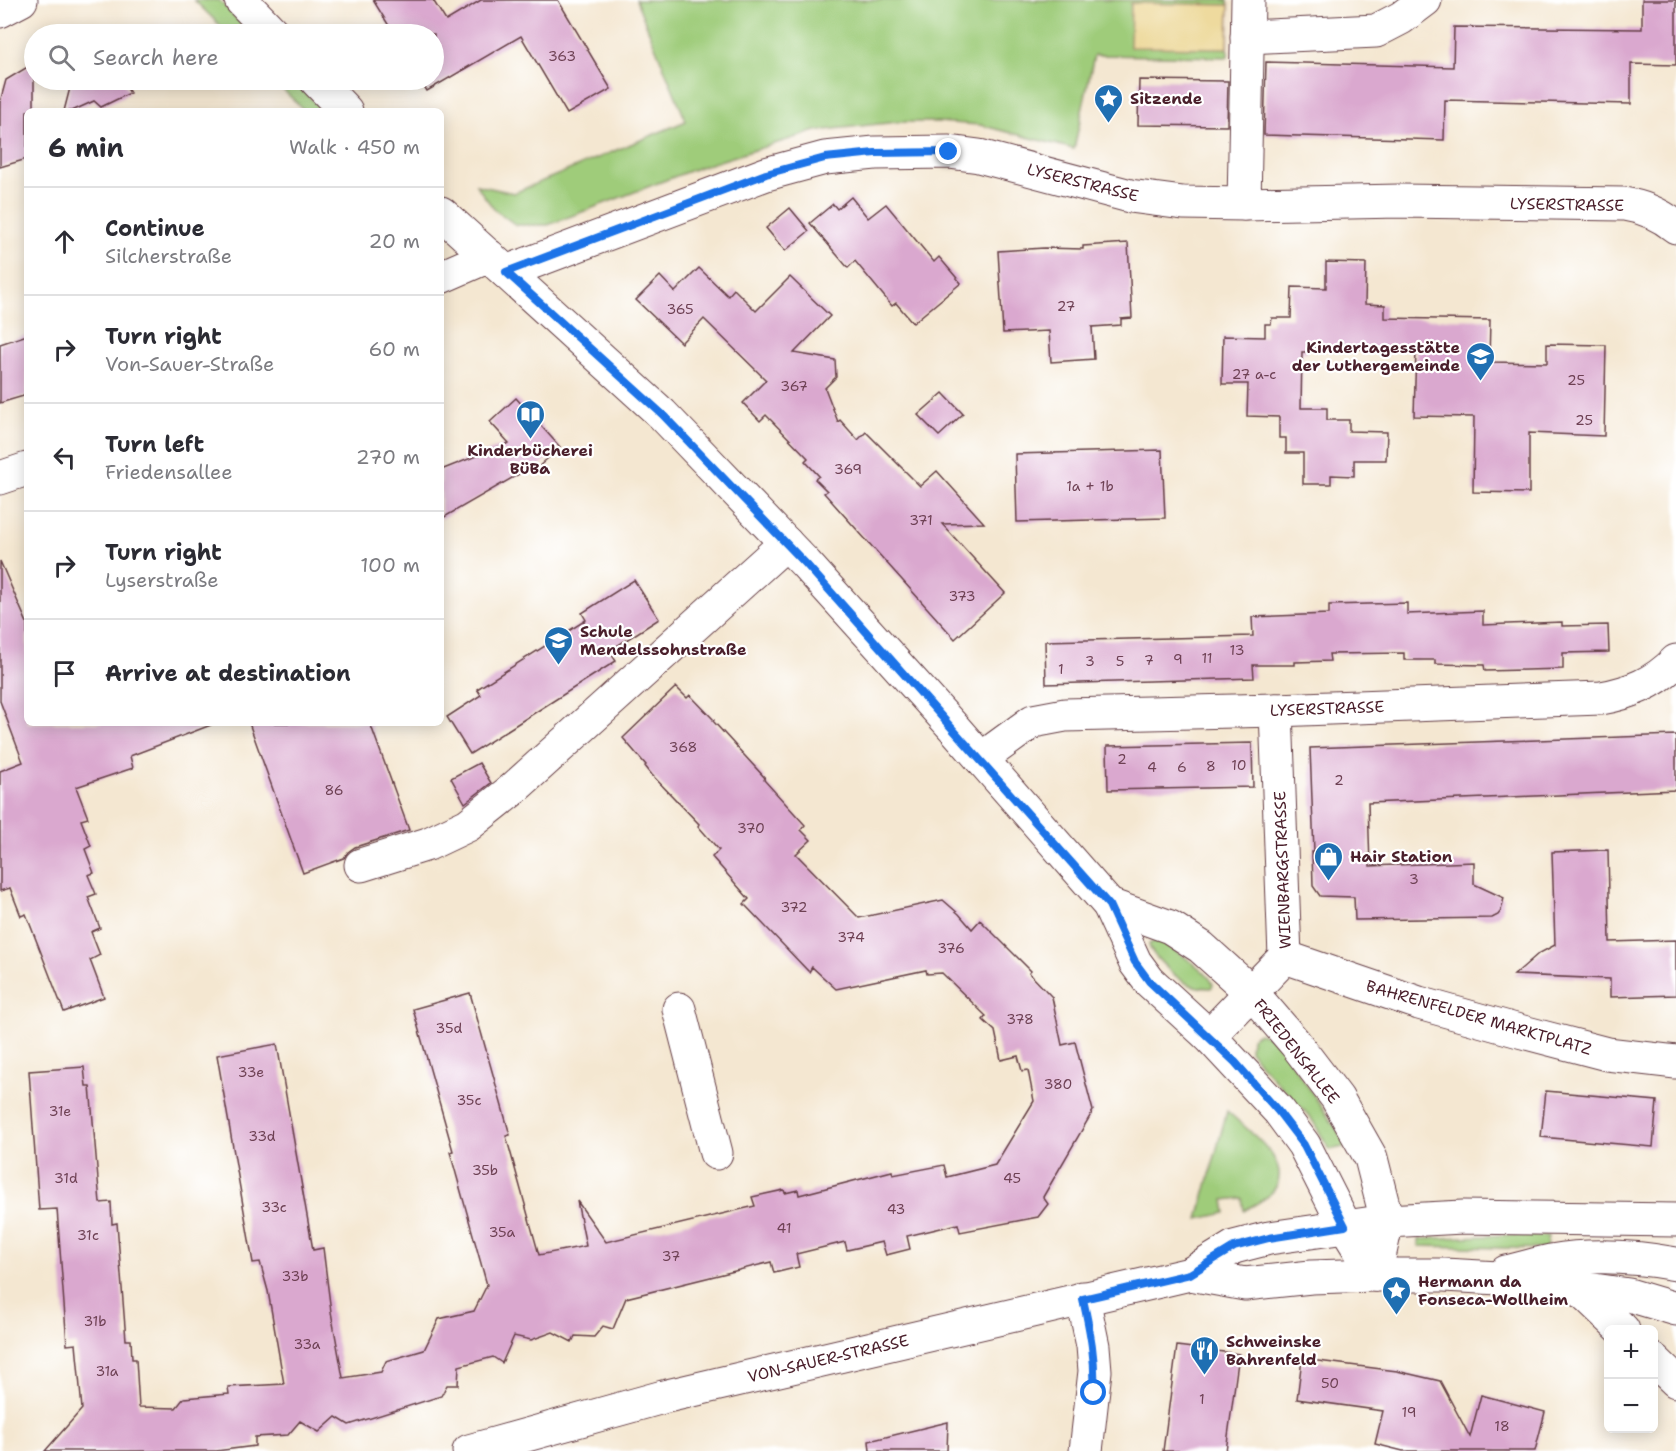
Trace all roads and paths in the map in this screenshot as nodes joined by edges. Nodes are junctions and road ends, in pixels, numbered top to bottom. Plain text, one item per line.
1 (21, 0) edge
2 (241, 0) edge
3 (1248, 0) edge
4 (1425, 0) edge
5 (0, 11) edge
6 (264, 24) edge
7 (1247, 37) junction
8 (326, 90) edge
9 (343, 108) edge
10 (1244, 204) junction
11 (444, 216) edge
12 (1676, 227) edge
13 (497, 264) junction
14 (444, 276) edge
15 (24, 470) edge
16 (0, 478) edge
17 (786, 543) junction
18 (1671, 666) edge
19 (1276, 710) junction
20 (981, 759) junction
21 (361, 865) dead end
22 (1109, 905) junction
23 (1285, 957) junction
24 (1252, 993) junction
25 (679, 1009) dead end
26 (1209, 1036) junction
27 (1676, 1062) edge
28 (716, 1153) dead end
29 (1676, 1220) edge
30 (1387, 1221) junction
31 (1345, 1226) junction
32 (1676, 1264) edge
33 (1190, 1274) junction
34 (1375, 1275) junction
35 (1487, 1277) junction
36 (1580, 1289) junction
37 (1083, 1299) junction
38 (1676, 1309) edge
39 (1619, 1325) edge
40 (1658, 1365) edge
41 (1676, 1381) edge
42 (469, 1451) edge
43 (1086, 1451) edge

1 - 5 main road
2 - 6 main road
3 - 7 main road
4 - 7 main road
7 - 10 main road
8 - 9 main road
10 - 12 main road, LYSERSTRASSE
10 - 13 main road, LYSERSTRASSE
11 - 13 main road, FRIEDENSALLEE
13 - 14 main road, LYSERSTRASSE
13 - 17 main road, FRIEDENSALLEE
15 - 16 main road
17 - 20 main road, FRIEDENSALLEE
17 - 21 main road
18 - 19 main road, LYSERSTRASSE
19 - 20 main road, LYSERSTRASSE
19 - 23 main road, WIENBARGSTRASSE
20 - 22 main road, FRIEDENSALLEE
22 - 24 main road, FRIEDENSALLEE
22 - 26 main road, FRIEDENSALLEE
23 - 24 main road, WIENBARGSTRASSE
23 - 27 main road, BAHRENFELDER MARKTPLATZ
24 - 26 main road, WIENBARGSTRASSE
24 - 30 main road, FRIEDENSALLEE
25 - 28 main road
26 - 31 main road, FRIEDENSALLEE
29 - 30 main road
30 - 31 main road, VON-SAUER-STRASSE
30 - 34 main road, FRIEDENSALLEE
31 - 33 main road, VON-SAUER-STRASSE
31 - 34 main road, FRIEDENSALLEE
32 - 35 main road
33 - 34 main road, VON-SAUER-STRASSE
33 - 37 main road, VON-SAUER-STRASSE
34 - 35 main road
35 - 36 main road
36 - 38 main road
36 - 39 main road
37 - 42 main road, VON-SAUER-STRASSE
37 - 43 main road
40 - 41 main road

